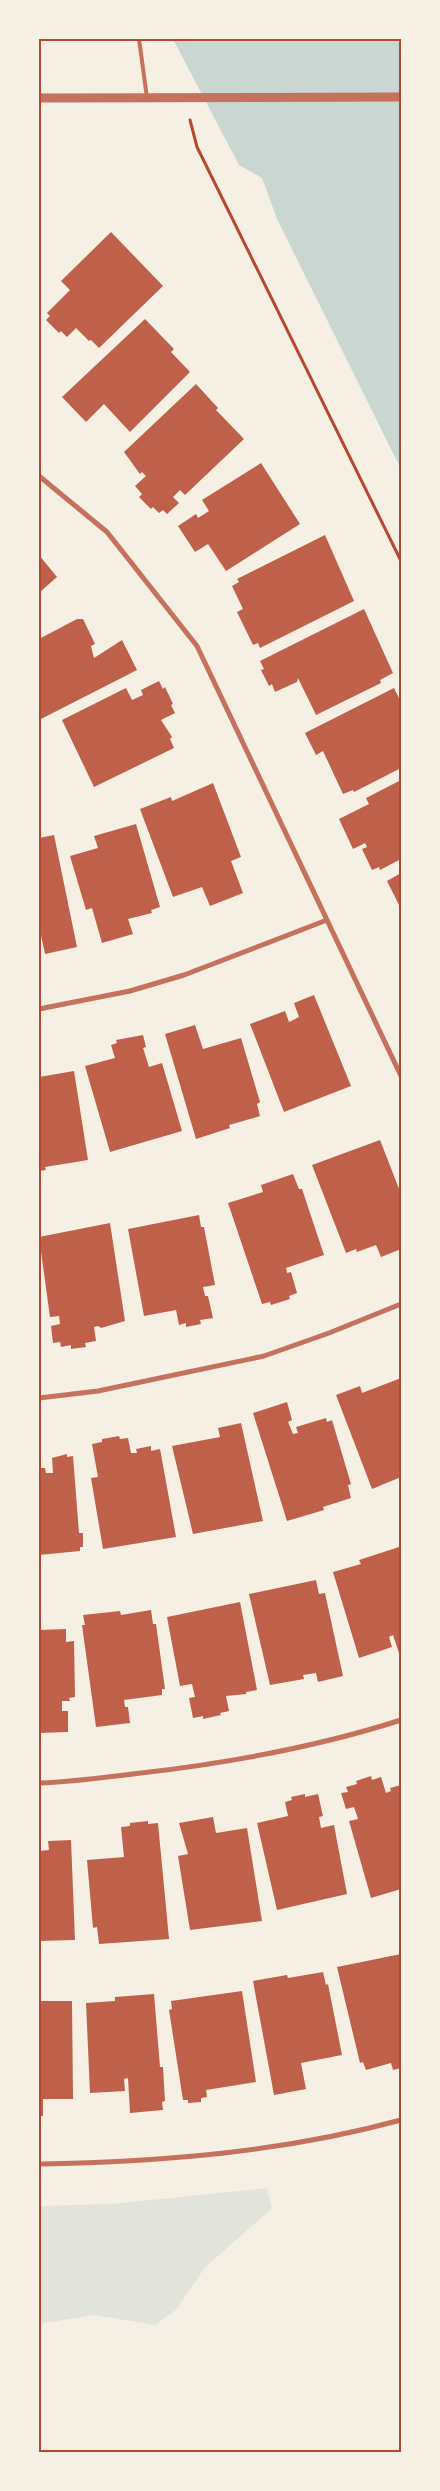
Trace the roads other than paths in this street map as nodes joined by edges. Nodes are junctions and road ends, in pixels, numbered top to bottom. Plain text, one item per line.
1 (139, 39) edge
2 (401, 97) edge
3 (39, 98) edge
4 (147, 98) junction
5 (39, 476) edge
6 (328, 920) junction
7 (39, 1009) edge
8 (401, 1076) edge
9 (401, 1304) edge
10 (39, 1398) edge
11 (401, 1720) edge
12 (39, 1783) edge
13 (401, 2120) edge
14 (39, 2164) edge

1 - 4 lane
2 - 4 street
3 - 4 street
5 - 6 street
6 - 7 street
6 - 8 street
9 - 10 street
11 - 12 street
13 - 14 street

